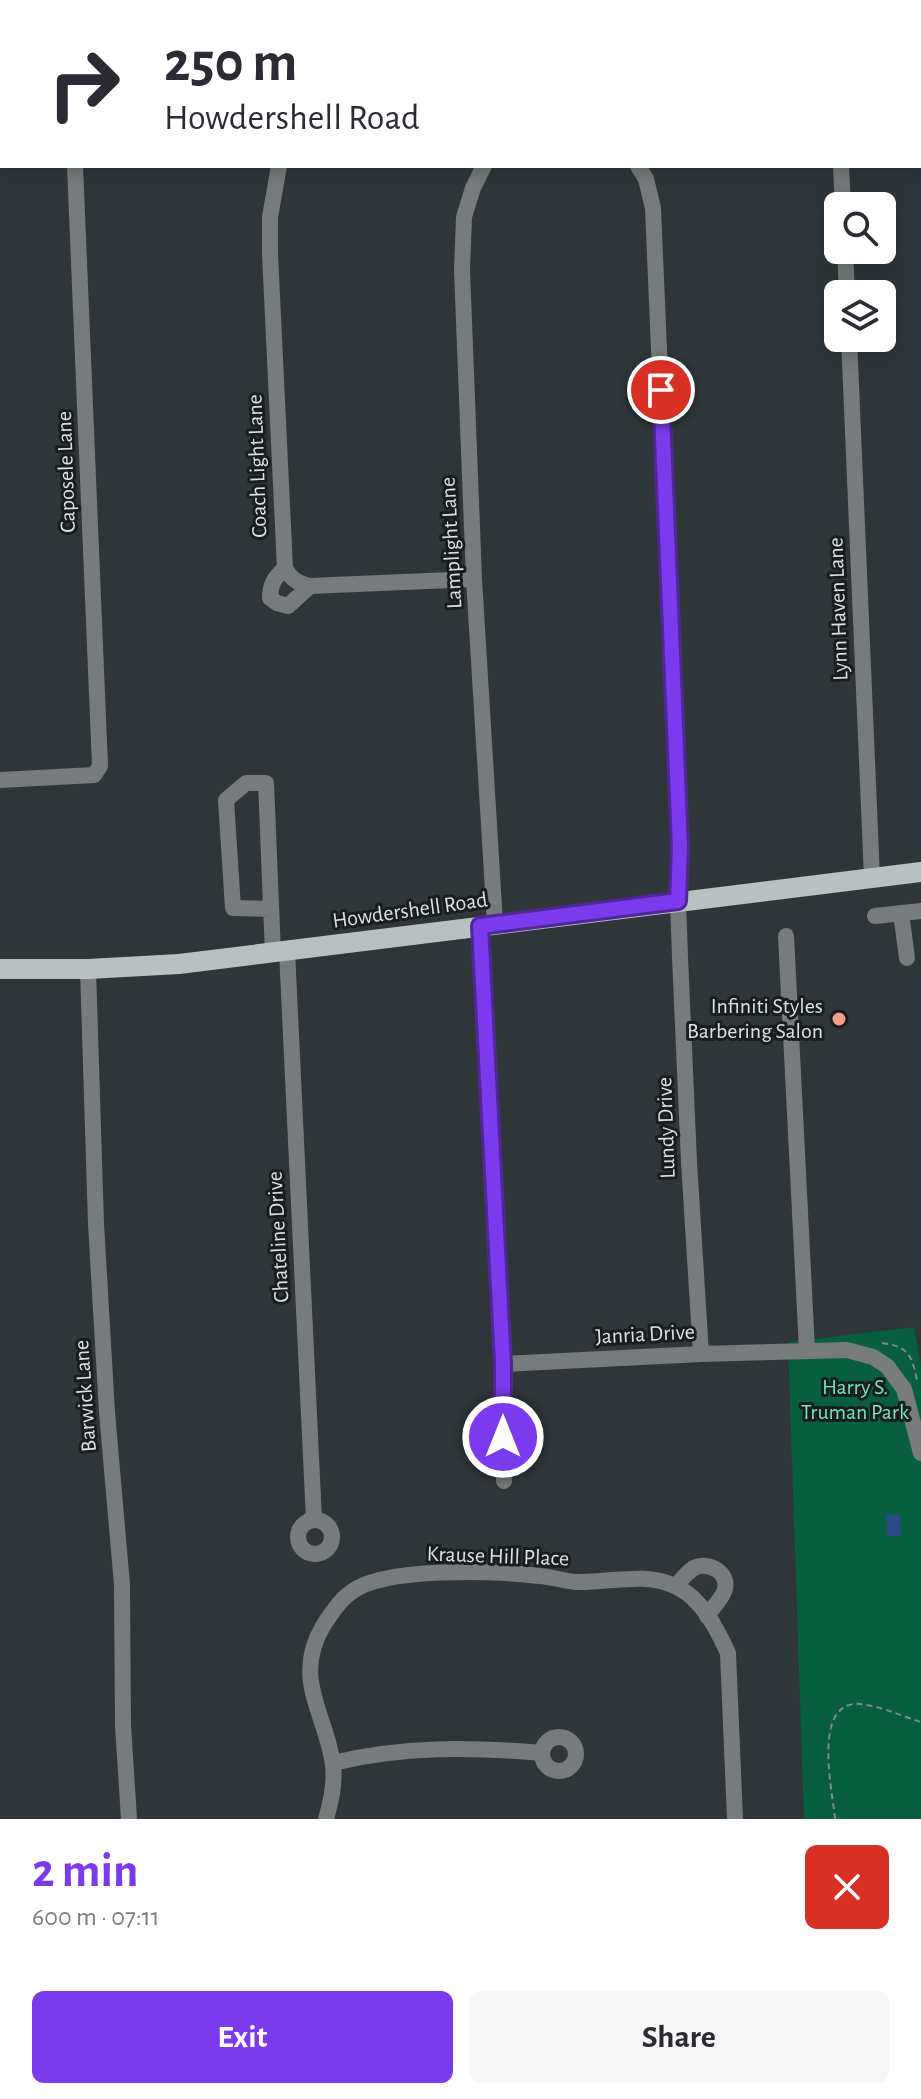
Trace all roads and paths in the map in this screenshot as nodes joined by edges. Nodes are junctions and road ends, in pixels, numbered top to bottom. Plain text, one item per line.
1 (75, 168) edge
2 (279, 168) edge
3 (483, 168) edge
4 (639, 168) edge
5 (841, 168) edge
6 (842, 192) edge
7 (850, 352) edge
8 (285, 568) junction
9 (474, 579) junction
10 (310, 586) junction
11 (0, 780) edge
12 (921, 872) edge
13 (872, 878) junction
14 (678, 901) junction
15 (271, 909) junction
16 (921, 911) edge
17 (901, 913) junction
18 (875, 916) dead end
19 (487, 924) junction
20 (786, 936) dead end
21 (280, 952) junction
22 (907, 958) dead end
23 (0, 969) edge
24 (88, 969) junction
25 (807, 1350) junction
26 (701, 1354) junction
27 (503, 1364) junction
28 (921, 1453) edge
29 (504, 1481) dead end
30 (314, 1520) dead end
31 (676, 1586) junction
32 (707, 1616) junction
33 (921, 1722) edge
34 (542, 1753) dead end
35 (333, 1763) junction
36 (129, 1819) edge
37 (326, 1819) edge
38 (735, 1819) edge
39 (835, 1819) edge

1 - 11 street, Caposele Lane
2 - 8 street, Coach Light Lane
3 - 9 street, Lamplight Lane
4 - 14 street, Lundy Drive
5 - 6 street
7 - 13 street, Lynn Haven Lane
8 - 10 street, Coach Light Lane
8 - 10 street
9 - 10 street
9 - 19 street, Lamplight Lane
12 - 13 main road, Howdershell Road
13 - 14 main road, Howdershell Road
14 - 19 main road, Howdershell Road
14 - 26 street, Lundy Drive
15 - 15 street, Chateline Drive
15 - 21 street, Chateline Drive
16 - 17 street
17 - 18 street
17 - 22 street
19 - 21 main road, Howdershell Road
19 - 27 street, Lamplight Lane
20 - 25 street
21 - 24 main road, Howdershell Road
21 - 30 street, Chateline Drive
23 - 24 main road, Howdershell Road
24 - 36 street, Barwick Lane
25 - 26 street, Janria Drive
25 - 28 street, Janria Drive
26 - 27 street, Janria Drive
27 - 29 street, Lamplight Lane
31 - 32 street, Krause Hill Place
31 - 32 street
31 - 35 street, Krause Hill Place
32 - 38 street
33 - 39 path
34 - 35 street
35 - 37 street, Krause Hill Place

